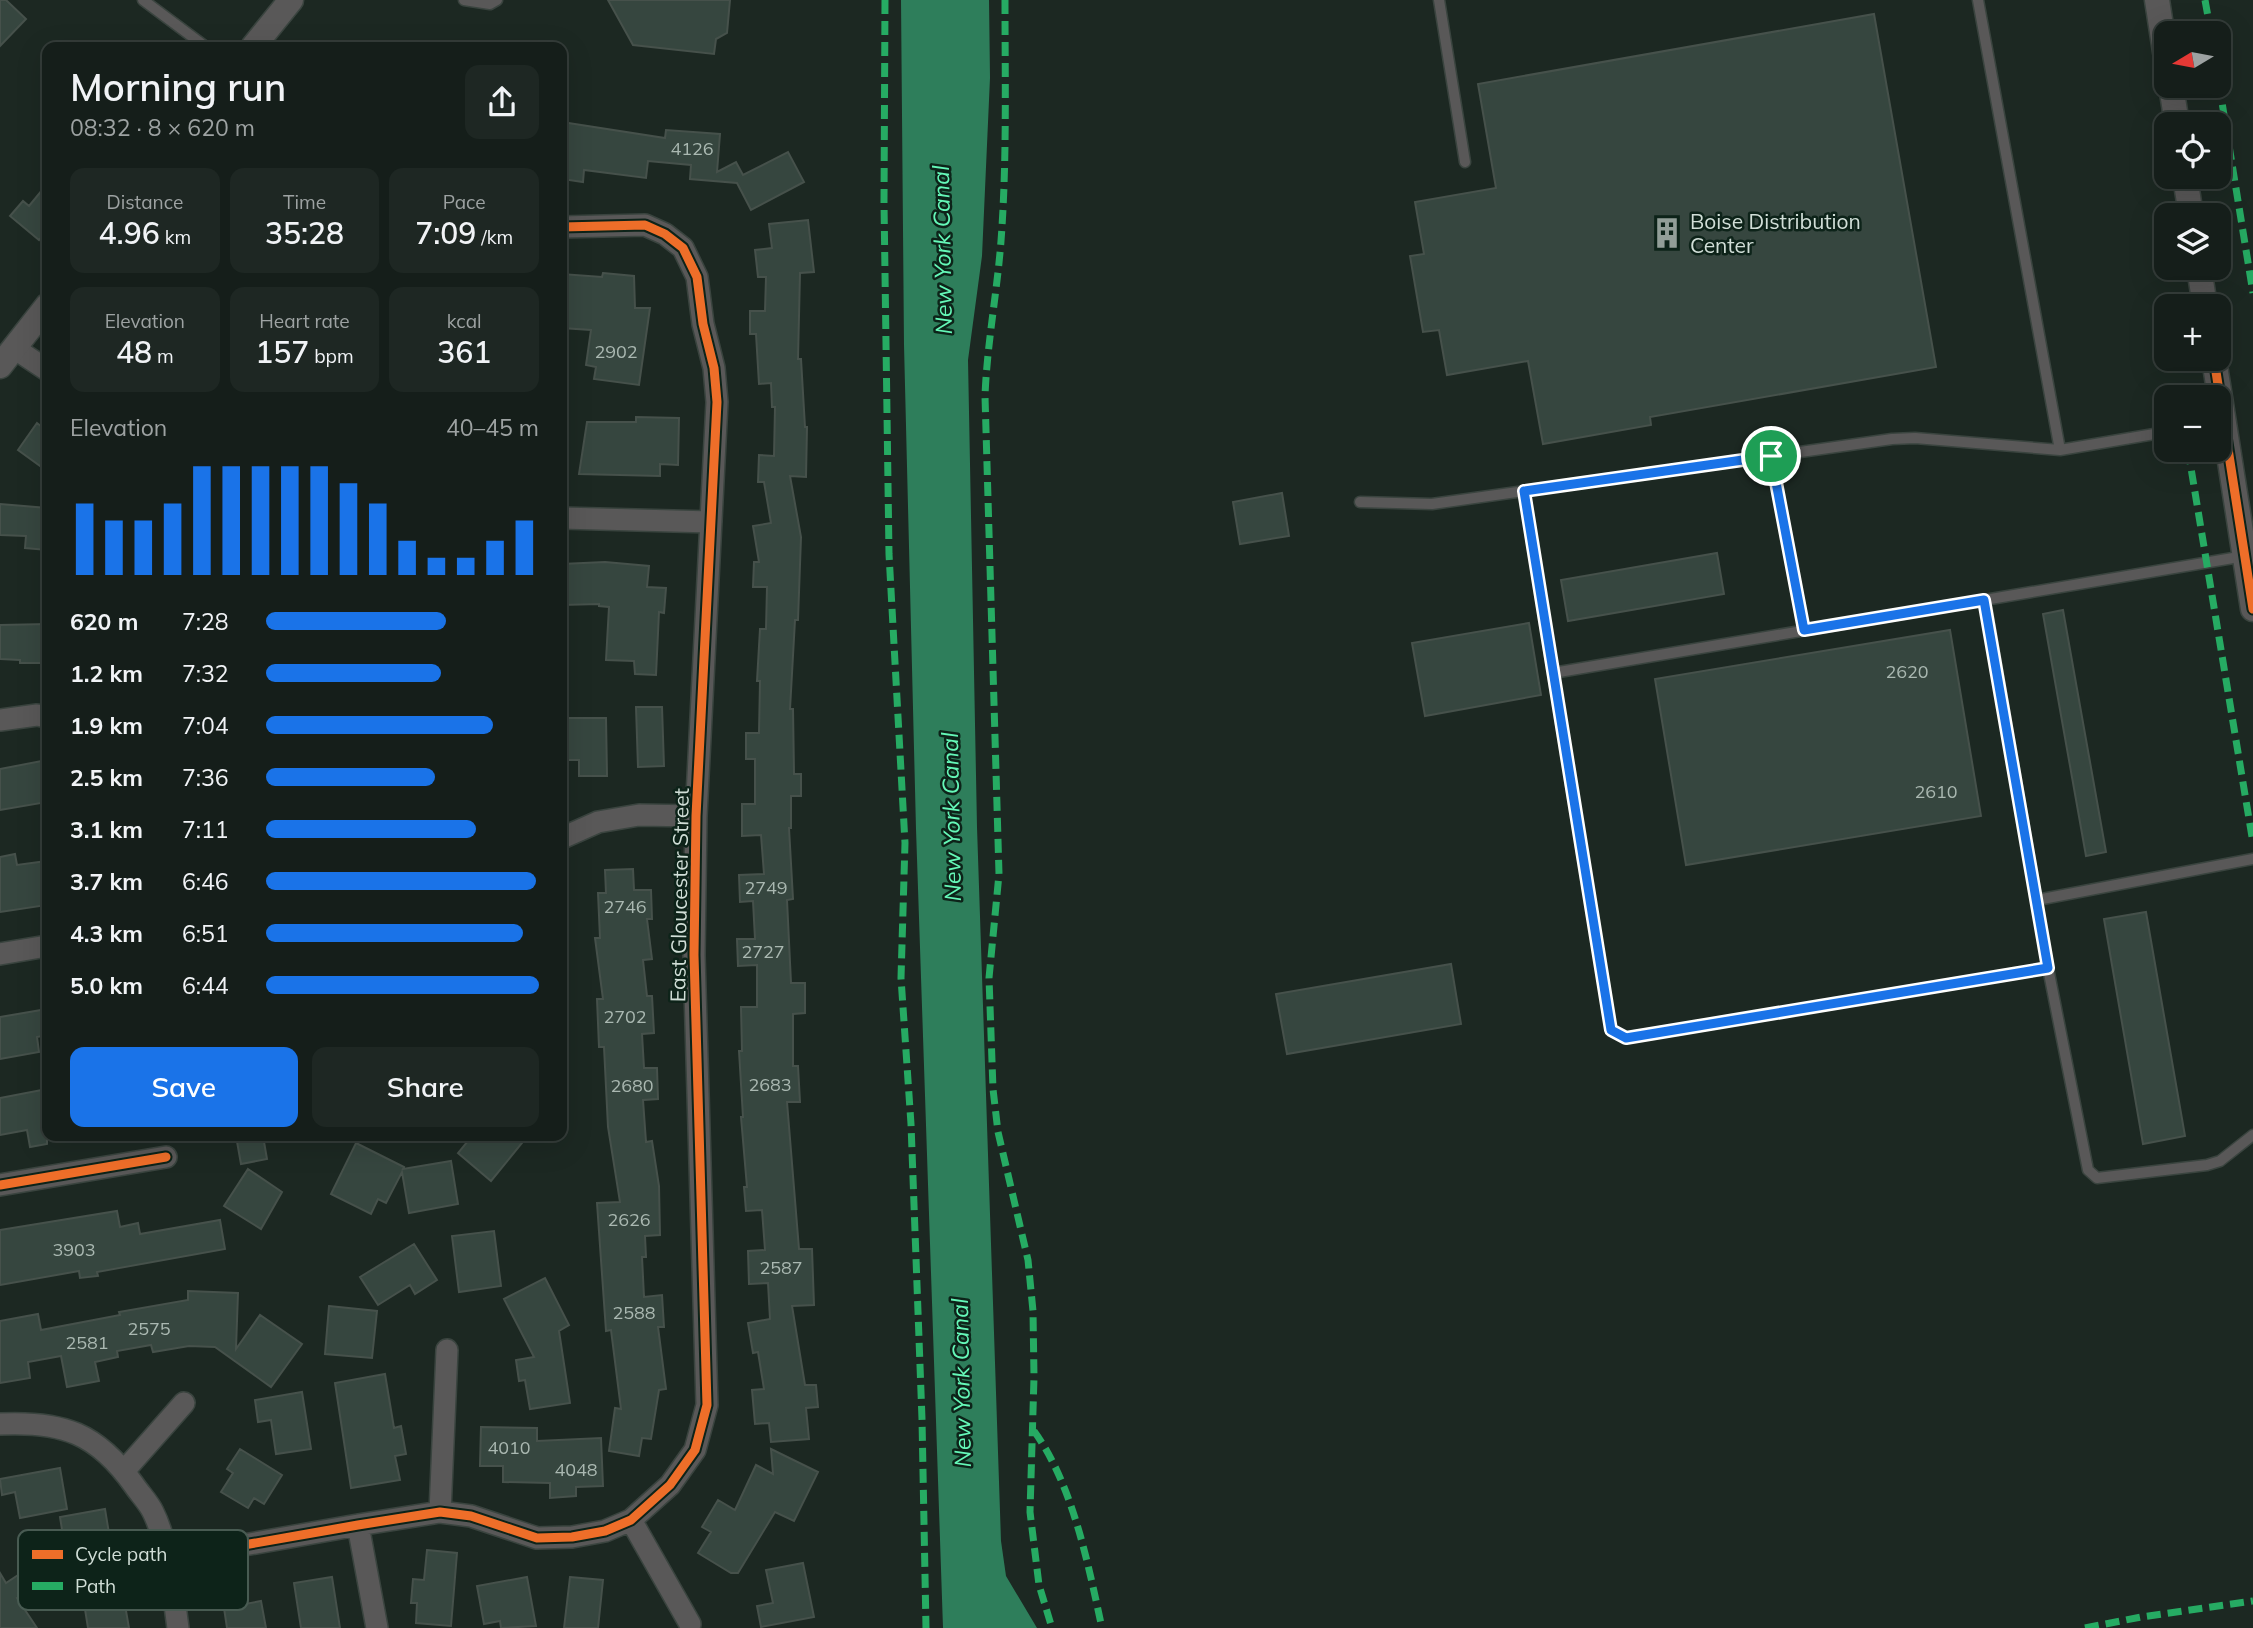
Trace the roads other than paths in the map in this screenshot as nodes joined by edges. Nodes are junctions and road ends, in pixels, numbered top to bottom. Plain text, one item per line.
1 (143, 0) edge
2 (291, 0) edge
3 (464, 0) edge
4 (497, 0) edge
5 (1439, 0) edge
6 (1978, 0) edge
7 (2157, 0) edge
8 (2160, 21) edge
9 (198, 42) edge
10 (258, 42) edge
11 (1465, 162) dead end
12 (567, 227) edge
13 (42, 312) edge
14 (7, 357) edge
15 (42, 368) edge
16 (2154, 434) edge
17 (2060, 450) junction
18 (1771, 456) junction
19 (2228, 462) edge
20 (1524, 491) junction
21 (1360, 502) dead end
22 (567, 518) edge
23 (711, 522) junction
24 (2245, 556) junction
25 (1984, 600) junction
26 (2253, 609) edge
27 (1804, 630) junction
28 (1553, 673) junction
29 (42, 716) edge
30 (0, 720) edge
31 (696, 816) junction
32 (567, 836) edge
33 (2253, 859) edge
34 (2037, 900) junction
35 (42, 947) edge
36 (0, 954) edge
37 (2048, 968) junction
38 (2253, 1135) edge
39 (166, 1157) dead end
40 (0, 1185) edge
41 (447, 1350) dead end
42 (184, 1403) dead end
43 (0, 1424) edge
44 (124, 1471) junction
45 (440, 1513) junction
46 (631, 1520) junction
47 (358, 1525) junction
48 (158, 1530) edge
49 (248, 1544) edge
50 (175, 1610) edge
51 (690, 1624) dead end
52 (178, 1628) edge
53 (377, 1628) edge

1 - 9 lane
2 - 10 street
3 - 4 lane
5 - 11 lane
6 - 17 lane
7 - 8 street
12 - 23 street, East Gloucester Street
13 - 14 street
14 - 15 street
16 - 17 lane
17 - 18 lane
18 - 20 lane
18 - 27 lane
19 - 24 street
20 - 21 lane
20 - 28 lane
22 - 23 street
23 - 31 street, East Gloucester Street
24 - 25 lane
24 - 26 street
25 - 27 lane
25 - 34 lane
27 - 28 lane
28 - 37 lane
29 - 30 street
31 - 32 street
31 - 46 street, East Gloucester Street
33 - 34 lane
34 - 37 lane
35 - 36 street
37 - 38 lane
39 - 40 street
41 - 45 street
42 - 44 street
43 - 44 street
44 - 48 street
45 - 46 street
45 - 47 street
46 - 51 street
47 - 49 street
47 - 53 street
50 - 52 street

